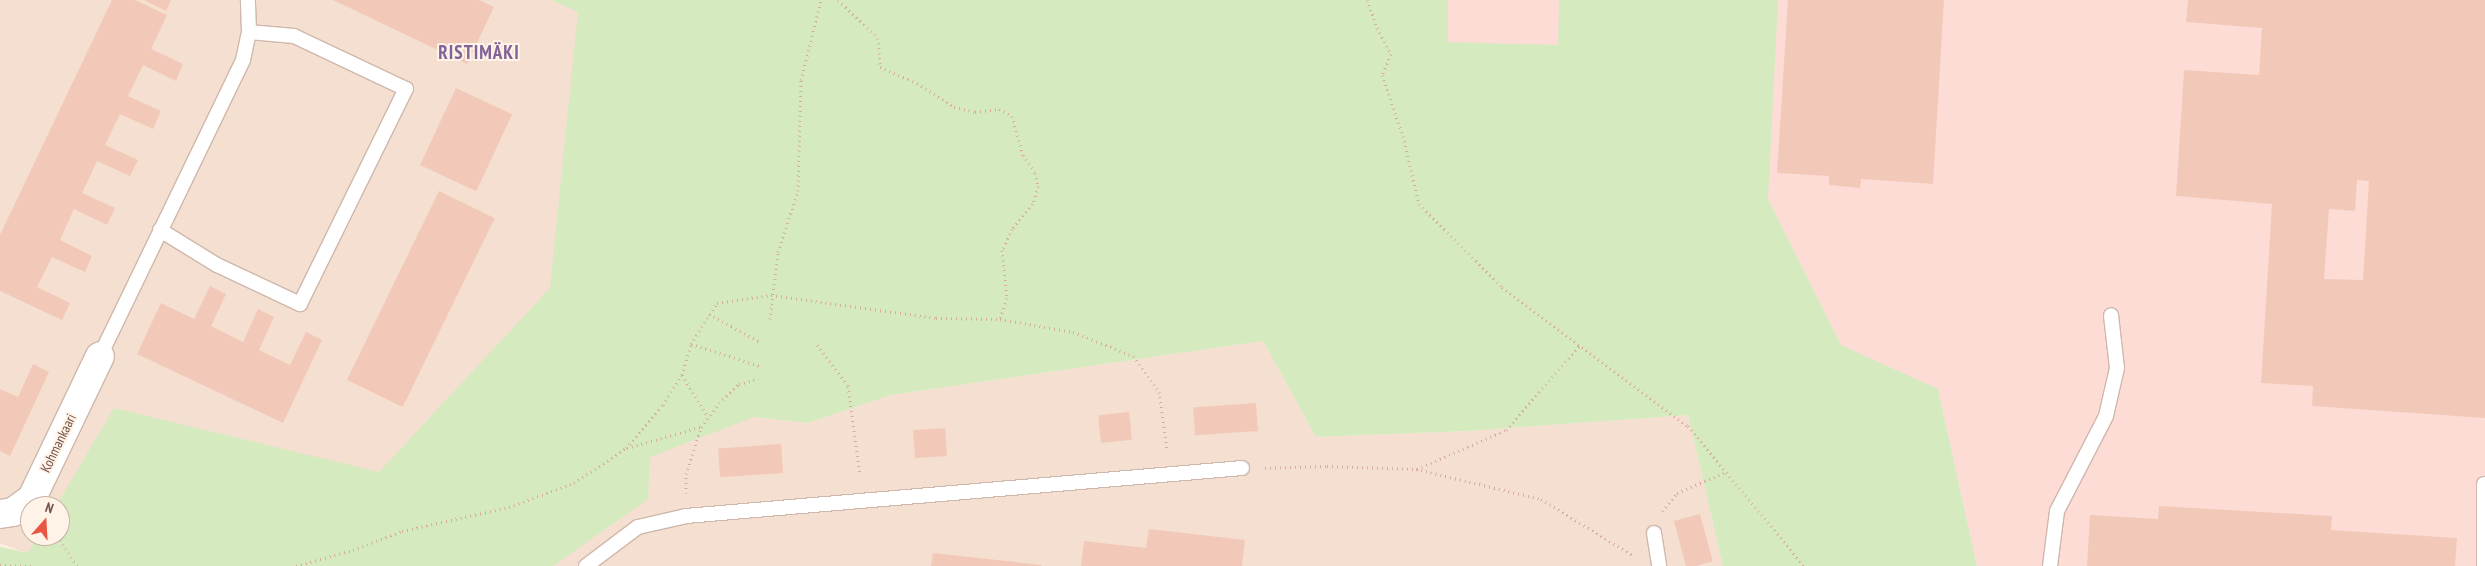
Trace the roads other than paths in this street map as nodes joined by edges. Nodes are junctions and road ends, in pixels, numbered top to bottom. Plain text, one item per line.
1 (248, 0) edge
2 (249, 32) junction
3 (160, 230) junction
4 (2111, 315) dead end
5 (100, 356) joint
6 (1242, 468) road end
7 (2484, 484) edge
8 (0, 514) edge
9 (1654, 533) dead end
10 (586, 566) edge
11 (1659, 566) edge
12 (2050, 566) edge
13 (2484, 566) edge

1 - 2 lane
2 - 3 lane
2 - 3 lane
3 - 5 lane
4 - 12 lane
5 - 8 street, Kohmankaari
6 - 10 lane
7 - 13 lane
9 - 11 lane

